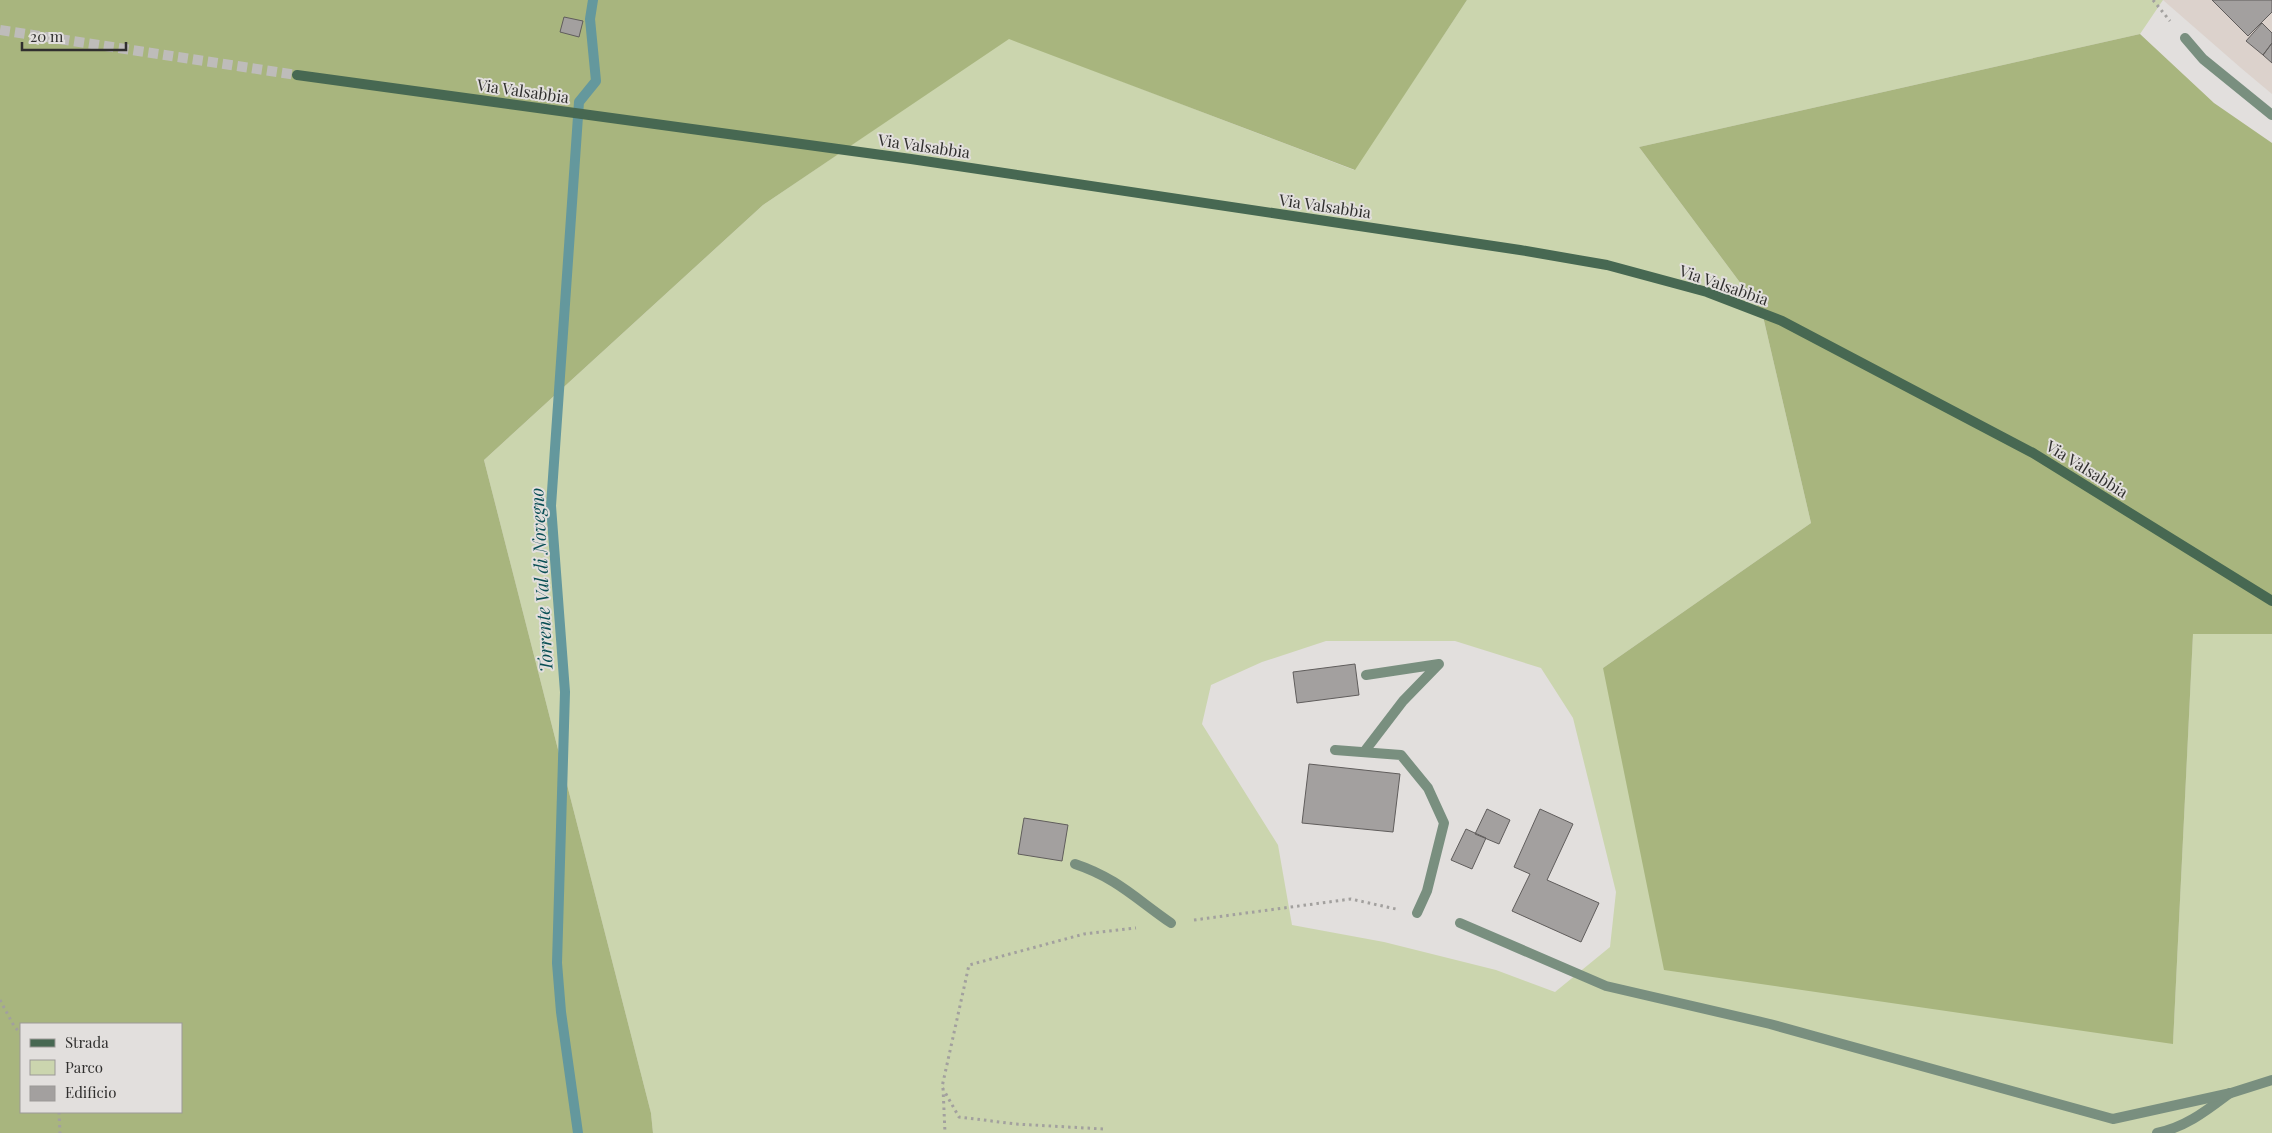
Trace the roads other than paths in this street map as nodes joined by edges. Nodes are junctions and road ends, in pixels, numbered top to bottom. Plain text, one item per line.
1 (2185, 38) dead end
2 (297, 75) tunnel mouth
3 (2272, 115) edge
4 (2272, 601) edge
5 (1366, 675) dead end
6 (1335, 750) dead end
7 (1364, 752) junction
8 (1075, 864) dead end
9 (1417, 913) road end
10 (1171, 923) road end
11 (1460, 923) dead end
12 (2272, 1080) edge
13 (2231, 1093) junction
14 (2157, 1133) edge

1 - 3 street
2 - 4 main road, Via Valsabbia
5 - 7 street
6 - 7 street
7 - 9 street
8 - 10 street
11 - 13 street
12 - 13 street
13 - 14 street

